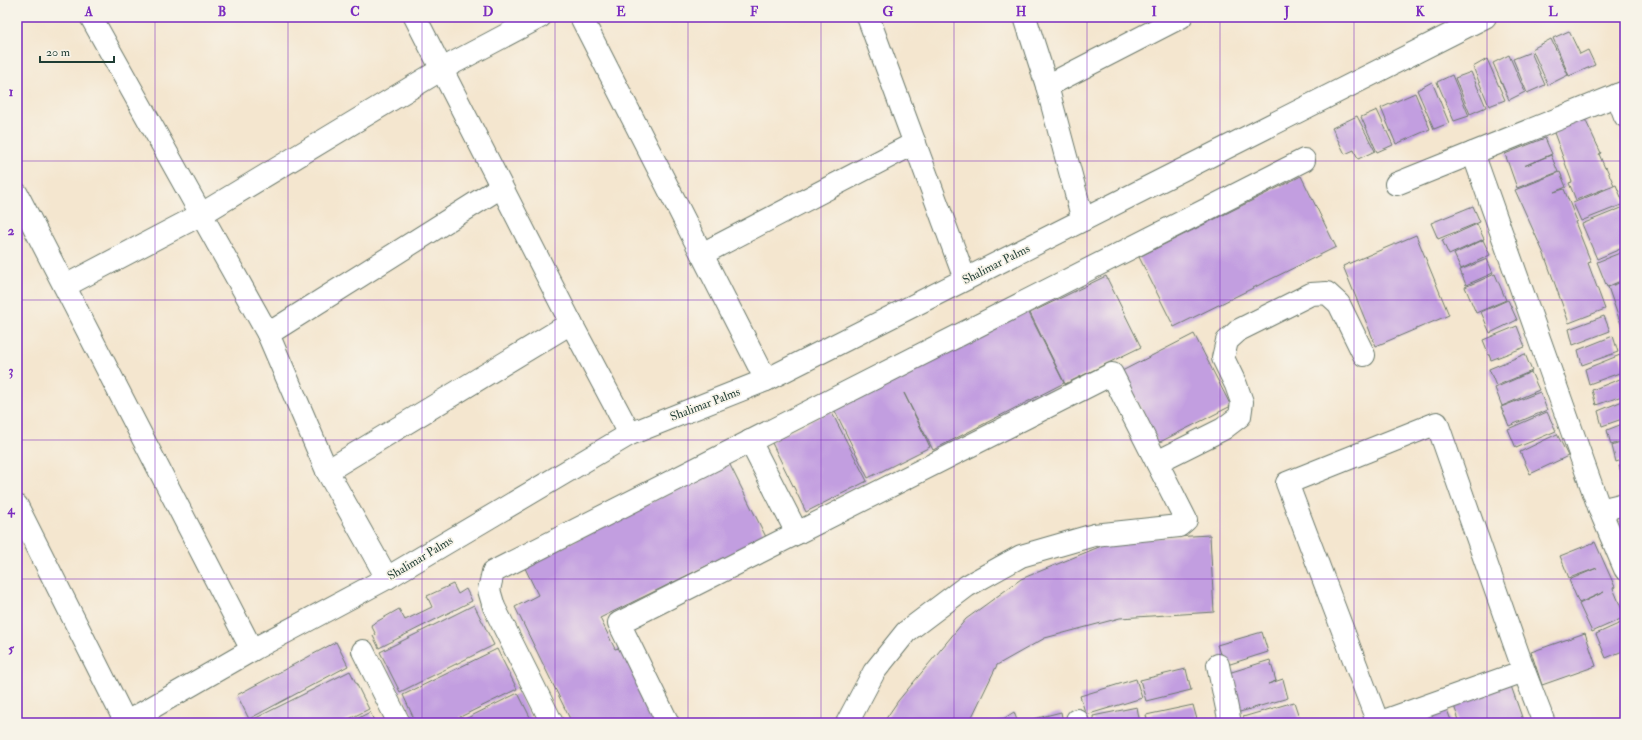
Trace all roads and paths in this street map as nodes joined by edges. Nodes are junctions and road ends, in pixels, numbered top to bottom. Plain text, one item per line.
1 (91, 17) edge
2 (415, 17) edge
3 (540, 17) edge
4 (581, 17) edge
5 (868, 17) edge
6 (1025, 17) edge
7 (1485, 17) edge
8 (1173, 19) edge
9 (442, 69) junction
10 (1047, 86) junction
11 (1621, 94) edge
12 (1625, 116) edge
13 (915, 143) junction
14 (1473, 153) junction
15 (1304, 160) dead end
16 (1396, 184) dead end
17 (501, 187) junction
18 (17, 194) edge
19 (200, 215) junction
20 (1082, 220) junction
21 (702, 254) junction
22 (965, 279) junction
23 (65, 286) junction
24 (571, 323) junction
25 (268, 334) junction
26 (1364, 355) dead end
27 (766, 380) junction
28 (630, 434) junction
29 (750, 441) junction
30 (1157, 462) junction
31 (327, 471) junction
32 (1625, 504) edge
33 (17, 506) edge
34 (1600, 510) junction
35 (797, 533) junction
36 (1625, 569) edge
37 (387, 578) junction
38 (252, 650) junction
39 (363, 651) dead end
40 (1218, 665) dead end
41 (1524, 671) junction
42 (126, 723) edge
43 (399, 723) edge
44 (552, 723) edge
45 (668, 723) edge
46 (847, 723) edge
47 (1230, 723) edge
48 (1378, 723) edge
49 (1544, 723) edge

1 - 19 street
2 - 9 street
3 - 9 street
4 - 21 street
5 - 13 street
6 - 10 street
7 - 20 street, Shalimar Palms
8 - 10 street
9 - 17 street
9 - 19 street
10 - 20 street
11 - 12 street
11 - 14 street
13 - 21 street
13 - 22 street
14 - 16 street
14 - 34 street
15 - 29 street
17 - 24 street
17 - 25 street
18 - 23 street
19 - 23 street
19 - 25 street
20 - 22 street, Shalimar Palms
21 - 27 street
22 - 27 street, Shalimar Palms
23 - 38 street
24 - 28 street
24 - 31 street
25 - 31 street
26 - 30 street
27 - 28 street, Shalimar Palms
28 - 37 street, Shalimar Palms
29 - 35 street
29 - 44 street
30 - 35 street
30 - 46 street
31 - 37 street
32 - 34 street
33 - 42 street
34 - 36 street
35 - 45 street
37 - 38 street, Shalimar Palms
38 - 42 street, Shalimar Palms
39 - 43 street
40 - 47 street
41 - 48 street
41 - 48 street
41 - 49 street

